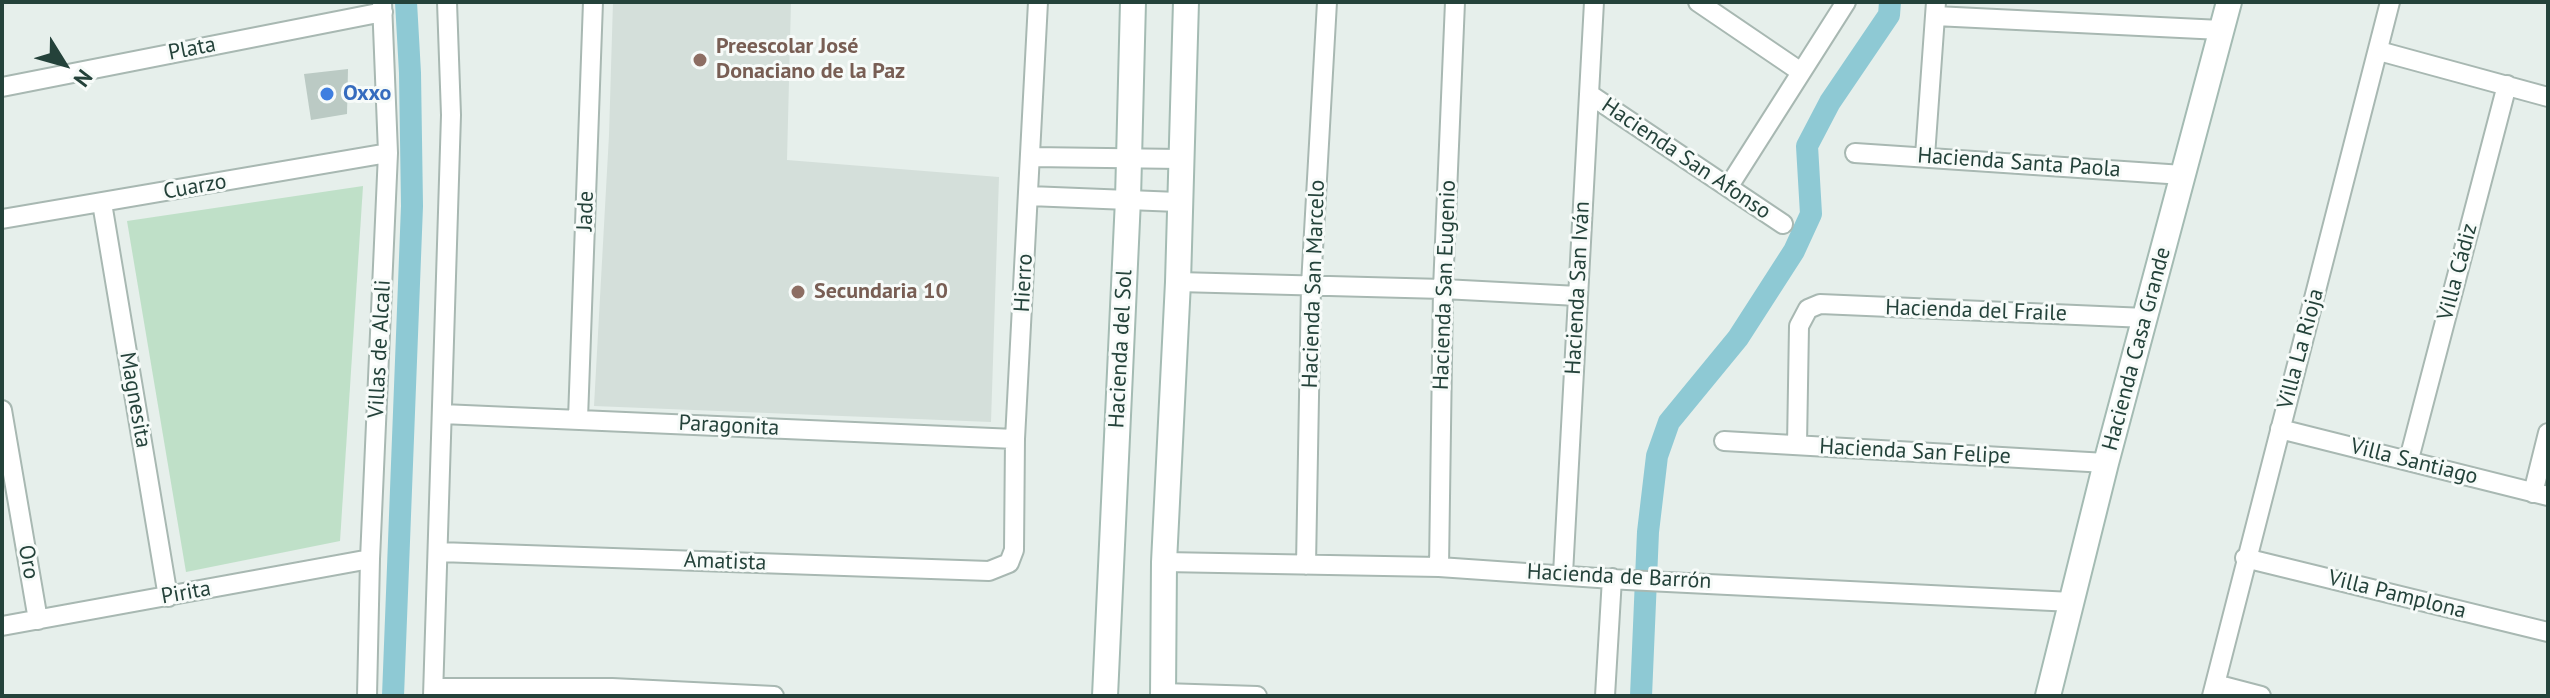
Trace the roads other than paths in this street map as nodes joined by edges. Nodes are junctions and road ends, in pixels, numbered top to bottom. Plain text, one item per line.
1 (447, 2) edge
2 (593, 2) edge
3 (1038, 2) edge
4 (1133, 2) edge
5 (1186, 2) edge
6 (1327, 2) edge
7 (1455, 2) edge
8 (1594, 2) edge
9 (1698, 2) edge
10 (1846, 2) edge
11 (2229, 2) edge
12 (2390, 2) edge
13 (382, 7) edge
14 (1936, 9) edge
15 (2221, 30) junction
16 (2379, 51) junction
17 (1801, 72) junction
18 (2507, 85) junction
19 (2, 87) edge
20 (1589, 94) junction
21 (2548, 97) edge
22 (388, 153) junction
23 (1855, 153) dead end
24 (1925, 156) junction
25 (1032, 157) junction
26 (1128, 158) junction
27 (1181, 159) junction
28 (2183, 175) junction
29 (1729, 186) junction
30 (1029, 196) junction
31 (1128, 199) junction
32 (1178, 202) junction
33 (102, 203) junction
34 (2, 219) edge
35 (1783, 224) dead end
36 (1178, 282) junction
37 (1311, 285) junction
38 (1443, 289) junction
39 (1578, 296) junction
40 (2146, 318) junction
41 (2, 410) edge
42 (442, 414) junction
43 (578, 419) junction
44 (2280, 429) junction
45 (2548, 433) edge
46 (1015, 439) junction
47 (1724, 441) dead end
48 (1797, 445) junction
49 (2409, 459) junction
50 (2106, 463) junction
51 (2540, 494) edge
52 (439, 552) junction
53 (2245, 558) junction
54 (370, 559) junction
55 (1164, 562) junction
56 (1009, 563) joint
57 (1306, 565) junction
58 (1439, 567) junction
59 (1563, 574) junction
60 (1620, 579) junction
61 (168, 597) junction
62 (2072, 602) junction
63 (38, 620) junction
64 (2, 626) edge
65 (2548, 632) edge
66 (2213, 690) edge
67 (433, 692) edge
68 (1163, 694) edge
69 (367, 696) edge
70 (774, 696) edge
71 (1105, 696) edge
72 (1257, 696) edge
73 (1605, 696) edge
74 (2048, 696) edge
75 (2261, 696) edge

1 - 42 street
2 - 43 street, Jade
3 - 25 street, Hierro
4 - 26 street, Hacienda del Sol
5 - 27 street
6 - 37 street, Hacienda San Marcelo
7 - 38 street, Hacienda San Eugenio
8 - 20 street, Hacienda San Iván
9 - 17 street
10 - 17 street
11 - 15 street, Hacienda Casa Grande
12 - 16 street, Villa La Rioja
13 - 19 street, Plata
13 - 22 street, Villas de Alcali
14 - 15 street
14 - 24 street
15 - 28 street, Hacienda Casa Grande
16 - 18 street
16 - 44 street, Villa La Rioja
17 - 29 street
18 - 21 street
18 - 49 street, Villa Cádiz
20 - 29 street, Hacienda San Afonso
20 - 39 street, Hacienda San Iván
22 - 33 street, Cuarzo
22 - 54 street, Villas de Alcali
23 - 24 street, Hacienda Santa Paola
24 - 28 street, Hacienda Santa Paola
25 - 26 street
25 - 30 street, Hierro
26 - 27 street
26 - 31 street, Hacienda del Sol
27 - 32 street
28 - 40 street, Hacienda Casa Grande
29 - 35 street, Hacienda San Afonso
30 - 31 street
30 - 46 street, Hierro
31 - 32 street
31 - 71 street, Hacienda del Sol
32 - 36 street
33 - 34 street, Cuarzo
33 - 61 street, Magnesita
36 - 37 street
36 - 55 street
37 - 38 street
37 - 57 street, Hacienda San Marcelo
38 - 39 street
38 - 58 street, Hacienda San Eugenio
39 - 59 street, Hacienda San Iván
40 - 48 street, Hacienda del Fraile
40 - 50 street, Hacienda Casa Grande
41 - 63 street, Oro
42 - 43 street, Paragonita
42 - 52 street
43 - 46 street, Paragonita
44 - 49 street, Villa Santiago
44 - 53 street, Villa La Rioja
45 - 51 street
46 - 56 street, Hierro
47 - 48 street, Hacienda San Felipe
48 - 50 street, Hacienda San Felipe
49 - 51 street, Villa Santiago
50 - 62 street, Hacienda Casa Grande
52 - 56 street, Amatista
52 - 67 street
53 - 65 street, Villa Pamplona
53 - 66 street, Villa La Rioja
54 - 61 street, Pirita
54 - 69 street, Villas de Alcali
55 - 57 street, Hacienda de Barrón
55 - 68 street
57 - 58 street, Hacienda de Barrón
58 - 59 street, Hacienda de Barrón
59 - 60 street, Hacienda de Barrón
60 - 62 street, Hacienda de Barrón
60 - 73 street
61 - 63 street, Pirita
62 - 74 street, Hacienda Casa Grande
63 - 64 street, Pirita
66 - 75 street
67 - 70 street
68 - 72 street

